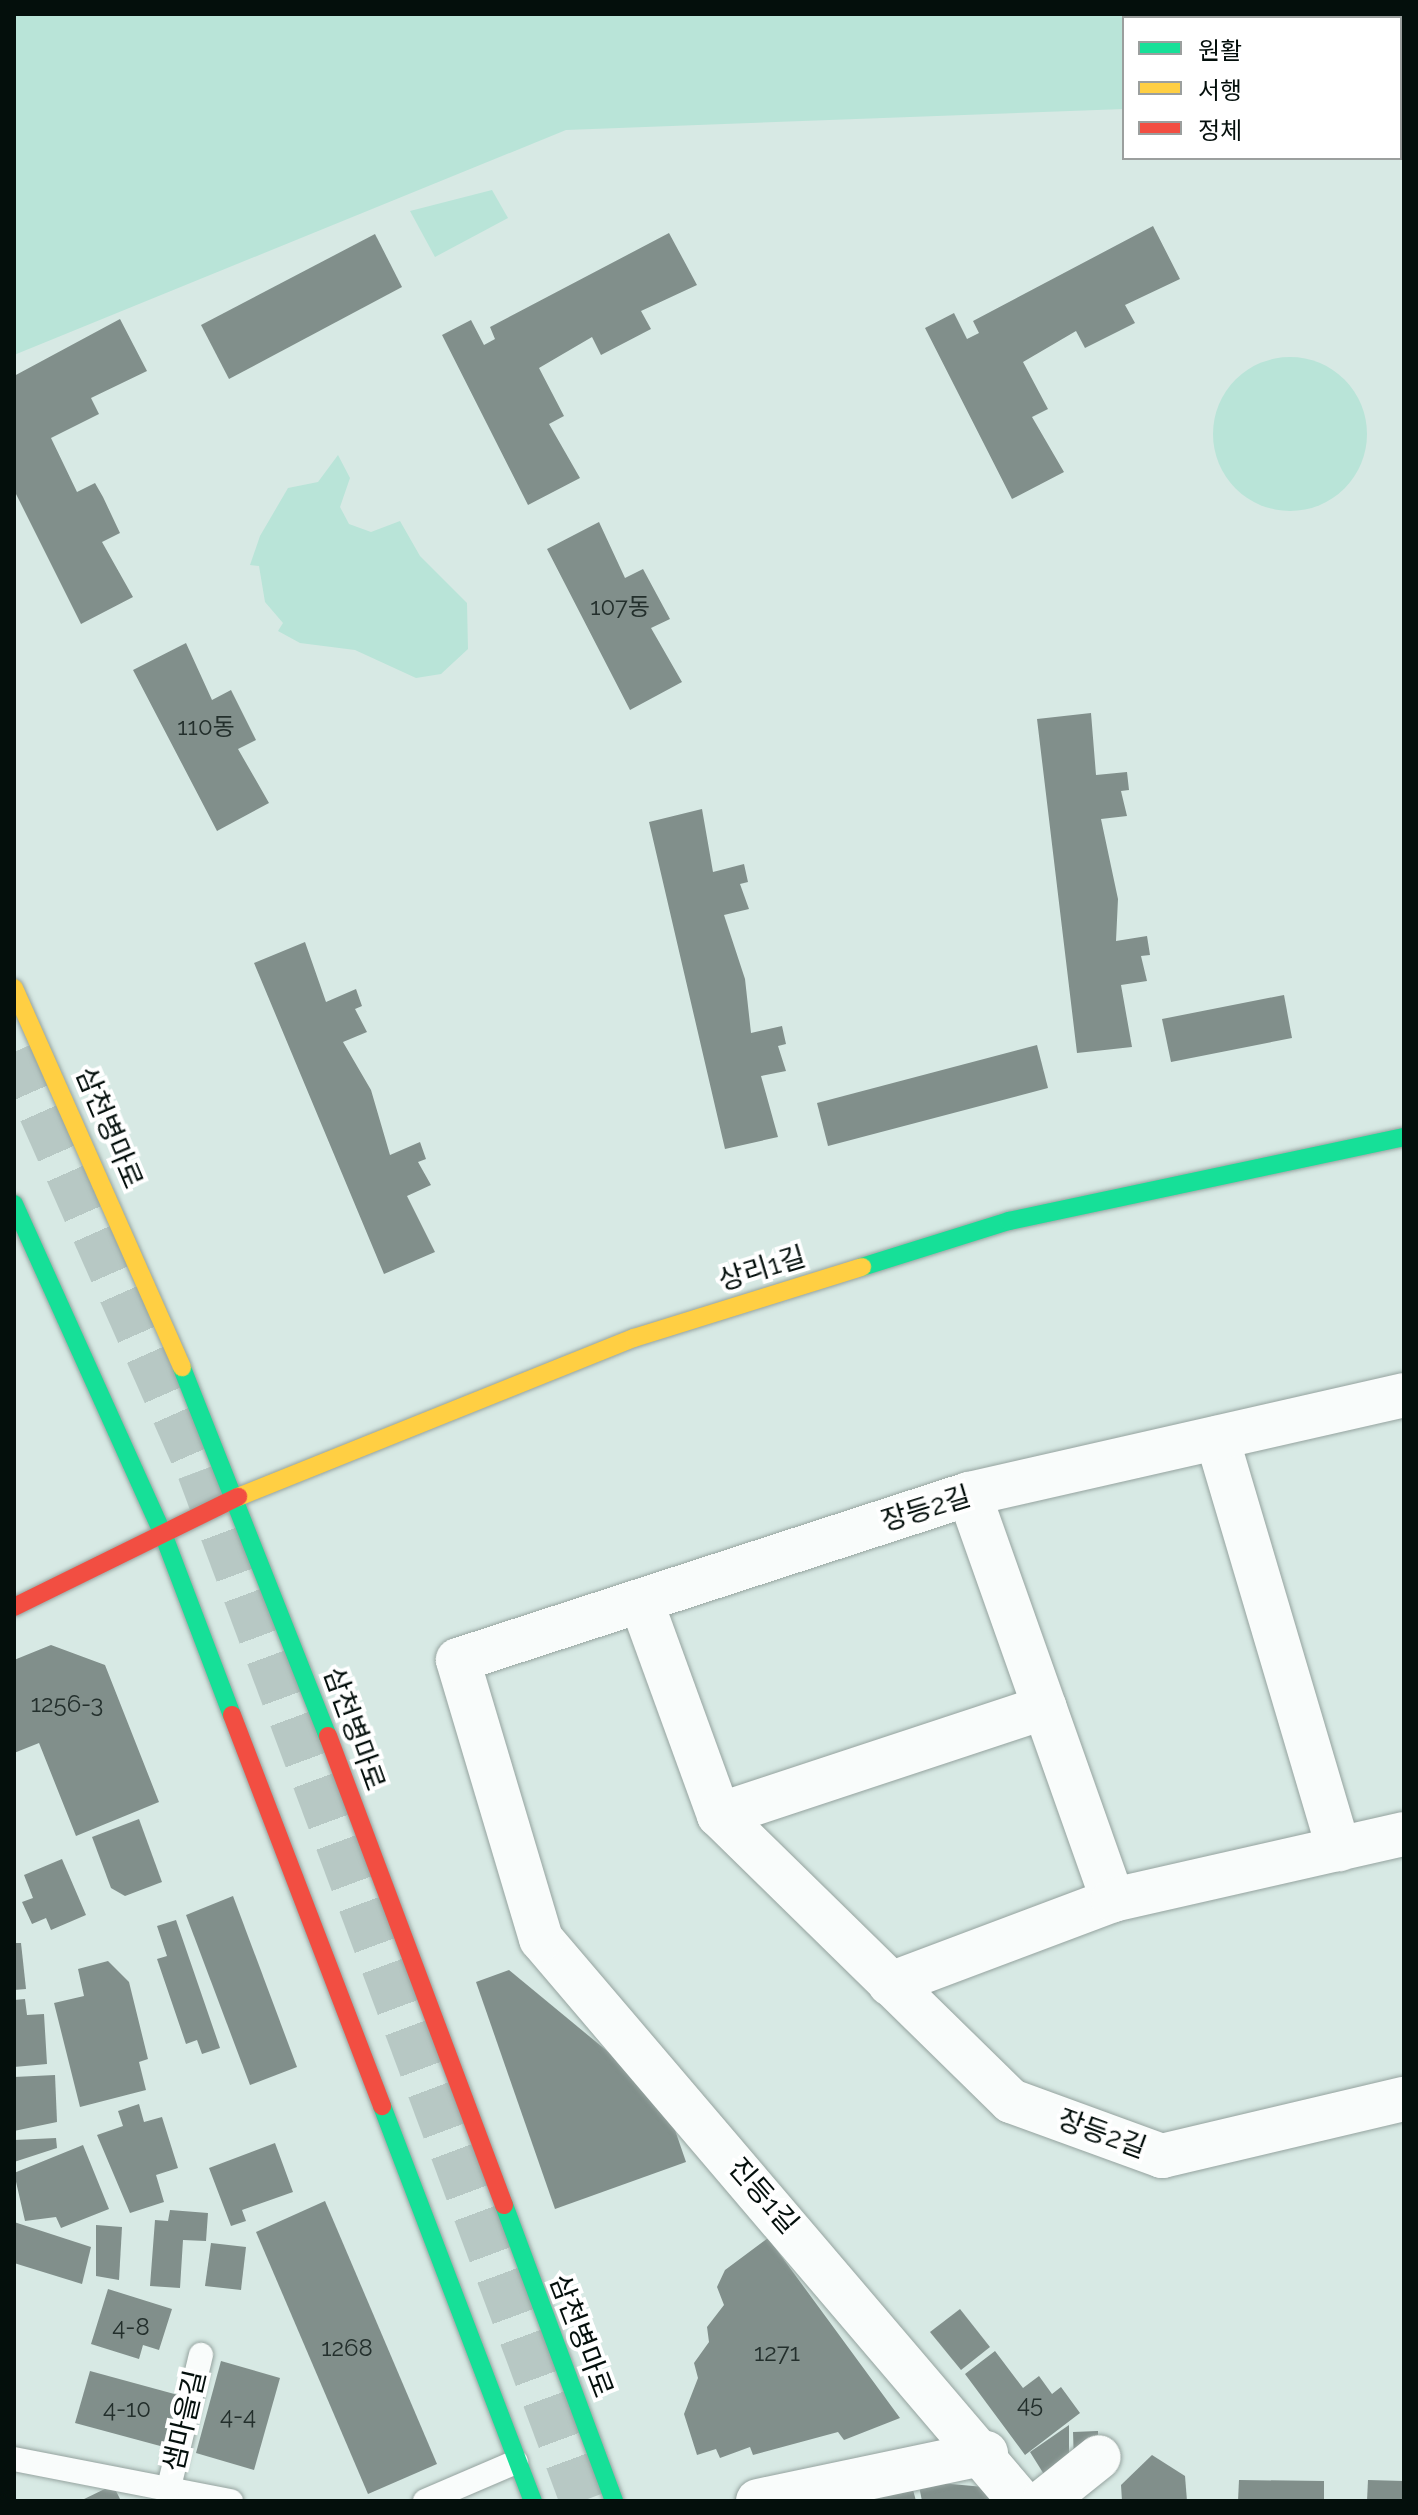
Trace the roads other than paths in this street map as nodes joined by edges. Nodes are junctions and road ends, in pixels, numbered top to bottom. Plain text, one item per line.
1 (14, 988) edge
2 (1404, 1137) edge
3 (14, 1204) edge
4 (1404, 1395) edge
5 (1217, 1438) junction
6 (969, 1494) junction
7 (239, 1497) junction
8 (165, 1539) junction
9 (641, 1601) junction
10 (14, 1607) edge
11 (1045, 1707) junction
12 (719, 1815) junction
13 (1404, 1834) edge
14 (1339, 1849) junction
15 (1113, 1900) junction
16 (541, 1939) joint
17 (890, 1984) junction
18 (1404, 2099) edge
19 (201, 2355) dead end
20 (986, 2453) junction
21 (1099, 2457) dead end
22 (14, 2459) edge
23 (516, 2462) junction
24 (169, 2487) junction
25 (231, 2501) edge
26 (425, 2501) edge
27 (533, 2501) edge
28 (614, 2501) edge
29 (758, 2501) edge
30 (1020, 2501) edge
31 (1044, 2501) edge

1 - 7 main road, 삼천병마로
2 - 7 main road, 상리1길
3 - 8 main road
4 - 5 street, 장등2길
5 - 6 street, 장등2길
5 - 14 street
6 - 9 street, 장등2길
6 - 11 street
7 - 8 main road, 상리1길
7 - 28 main road, 삼천병마로
8 - 10 main road
8 - 23 main road
9 - 12 street, 장등2길
9 - 16 street, 장등2길
11 - 12 street
11 - 15 street
12 - 17 street, 장등2길
13 - 14 street
14 - 15 street
15 - 17 street
16 - 20 street, 진등1길
17 - 18 street, 장등2길
19 - 24 lane, 샘마을길
20 - 29 street
20 - 30 street, 진등1길
21 - 31 street
22 - 24 lane, 샘마을길
23 - 26 lane
23 - 27 main road
24 - 25 lane, 샘마을길

